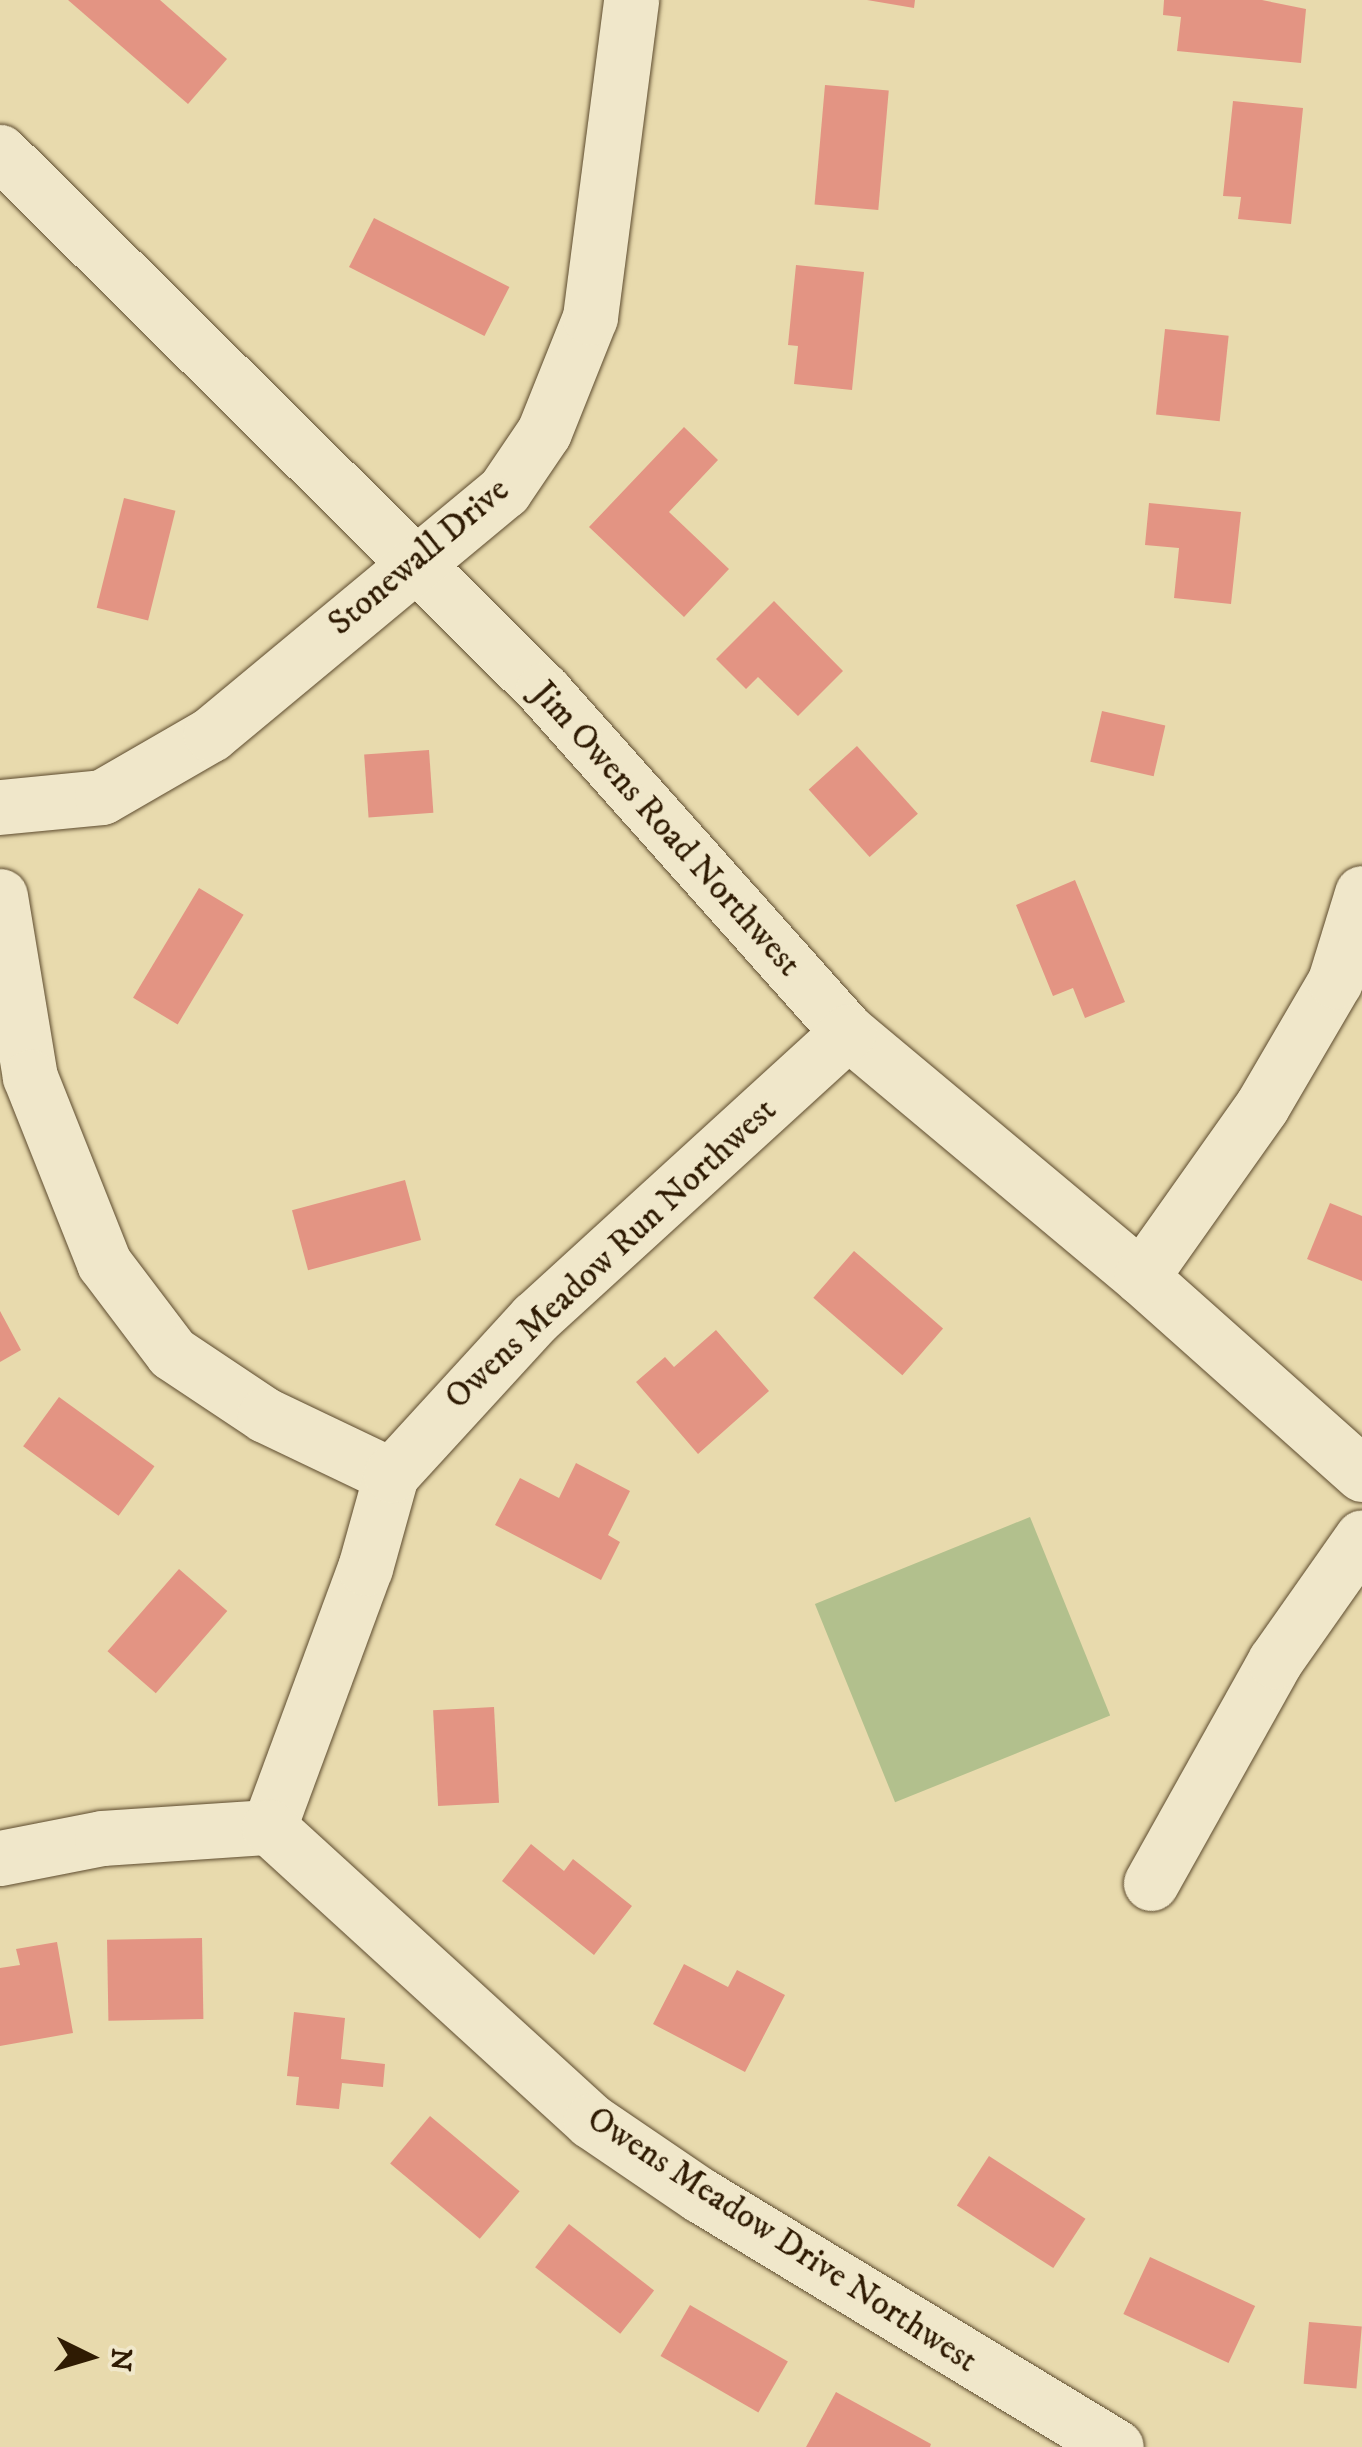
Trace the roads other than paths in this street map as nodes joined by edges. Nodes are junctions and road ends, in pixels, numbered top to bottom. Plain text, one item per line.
1 (631, 0) edge
2 (0, 152) edge
3 (419, 564) junction
4 (0, 807) edge
5 (1362, 893) edge
6 (0, 896) edge
7 (848, 1032) junction
8 (1141, 1277) junction
9 (1362, 1474) edge
10 (391, 1475) junction
11 (1362, 1537) edge
12 (269, 1826) junction
13 (0, 1858) edge
14 (1151, 1883) dead end
15 (1116, 2447) edge

1 - 3 street, Stonewall Drive
2 - 3 street, Jim Owens Road Northwest
3 - 4 street, Stonewall Drive
3 - 7 street, Jim Owens Road Northwest
5 - 8 street
6 - 10 street
7 - 8 street, Jim Owens Road Northwest
7 - 10 street, Owens Meadow Run Northwest
8 - 9 street, Jim Owens Road Northwest
10 - 12 street, Owens Meadow Run Northwest
11 - 14 street
12 - 13 street
12 - 15 street, Owens Meadow Drive Northwest

